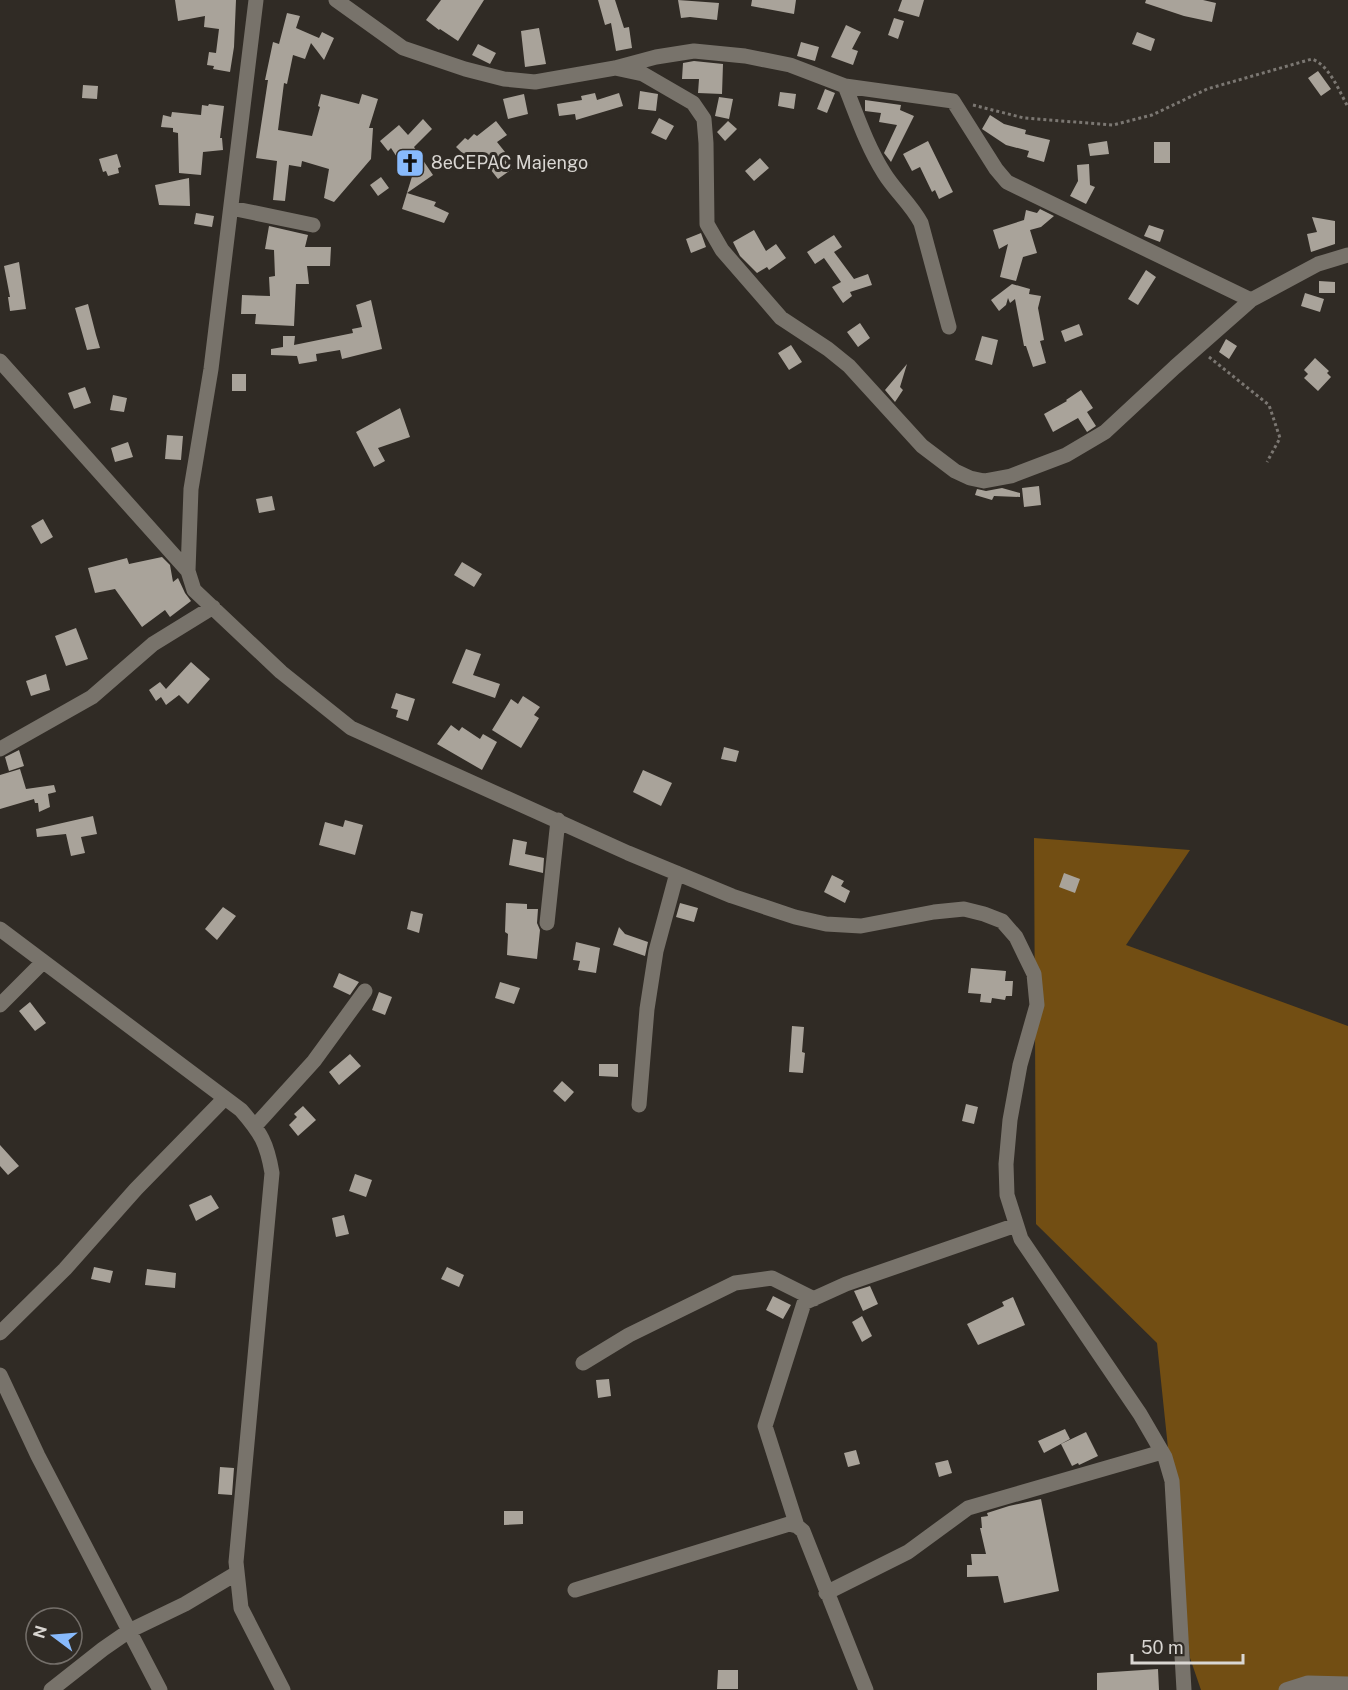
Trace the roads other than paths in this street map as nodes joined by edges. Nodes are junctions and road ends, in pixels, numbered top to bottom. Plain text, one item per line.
1 (256, 0) edge
2 (336, 0) edge
3 (615, 68) junction
4 (845, 86) junction
5 (231, 208) junction
6 (313, 225) dead end
7 (1348, 255) edge
8 (1251, 300) junction
9 (949, 327) dead end
10 (0, 361) edge
11 (188, 571) junction
12 (213, 607) junction
13 (0, 749) edge
14 (558, 820) junction
15 (677, 873) junction
16 (547, 923) dead end
17 (0, 929) edge
18 (43, 962) junction
19 (365, 991) dead end
20 (0, 1005) edge
21 (225, 1098) junction
22 (639, 1105) dead end
23 (255, 1126) junction
24 (1016, 1225) junction
25 (814, 1299) junction
26 (3, 1325) edge
27 (583, 1363) dead end
28 (0, 1375) edge
29 (1162, 1452) junction
30 (797, 1526) junction
31 (237, 1573) junction
32 (575, 1590) dead end
33 (826, 1593) junction
34 (129, 1631) junction
35 (1348, 1684) edge
36 (51, 1690) edge
37 (160, 1690) edge
38 (283, 1690) edge
39 (866, 1690) edge
40 (1184, 1690) edge
41 (1286, 1690) edge

1 - 5 street
2 - 3 street
3 - 4 street
3 - 8 street
4 - 8 street
4 - 9 street
5 - 6 street
5 - 11 street
7 - 8 street
10 - 11 street
11 - 12 street
12 - 13 street
12 - 14 street
14 - 15 street
14 - 16 street
15 - 22 street
15 - 24 street
17 - 18 street
18 - 20 street
18 - 21 street
19 - 23 street
21 - 23 street
21 - 26 street
23 - 31 street
24 - 25 street
24 - 29 street
25 - 27 street
25 - 30 street
28 - 34 street
29 - 33 street
29 - 40 street
30 - 32 street
30 - 33 street
31 - 34 street
31 - 38 street
33 - 39 street
34 - 36 street
34 - 37 street
35 - 41 street

